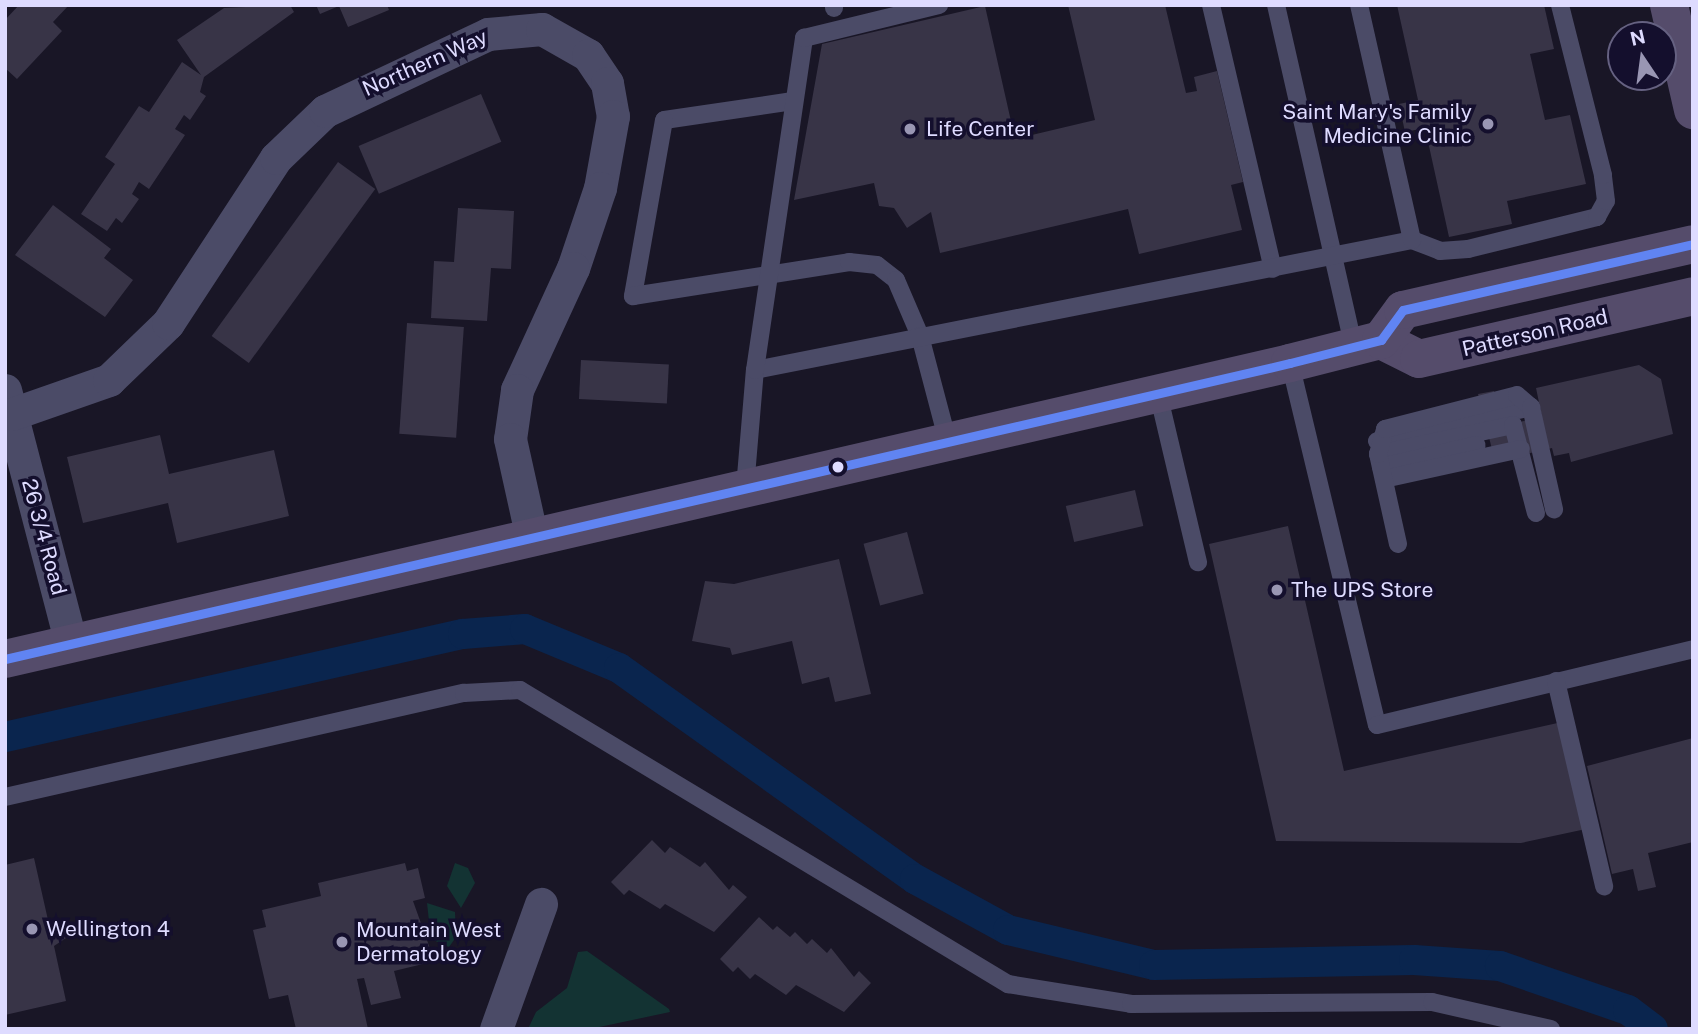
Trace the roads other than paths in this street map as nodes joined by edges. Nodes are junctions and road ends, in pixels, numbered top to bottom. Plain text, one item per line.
1 (939, 5) edge
2 (1211, 5) edge
3 (1276, 5) edge
4 (1359, 5) edge
5 (1560, 5) edge
6 (1669, 5) edge
7 (793, 101) junction
8 (1693, 110) edge
9 (1412, 240) junction
10 (1693, 244) edge
11 (1336, 257) junction
12 (1273, 269) junction
13 (767, 279) junction
14 (1693, 296) edge
15 (920, 336) junction
16 (1367, 344) junction
17 (1290, 363) junction
18 (754, 370) junction
19 (1158, 393) junction
20 (9, 402) edge
21 (948, 442) junction
22 (1519, 442) junction
23 (1380, 461) junction
24 (746, 488) junction
25 (1554, 509) dead end
26 (1536, 513) dead end
27 (532, 538) junction
28 (1398, 544) dead end
29 (1198, 562) dead end
30 (71, 644) junction
31 (1693, 649) edge
32 (5, 659) edge
33 (1556, 681) junction
34 (5, 797) edge
35 (1604, 886) dead end
36 (541, 904) dead end
37 (496, 1029) edge
38 (1551, 1029) edge

1 - 7 lane
2 - 12 lane
3 - 11 lane
4 - 9 lane
5 - 9 lane
6 - 8 main road
7 - 13 lane
7 - 13 lane
9 - 11 lane
10 - 16 main road
11 - 12 lane
11 - 16 lane
12 - 15 lane
13 - 15 lane
13 - 18 lane
14 - 16 main road, Patterson Road
15 - 18 lane
15 - 21 lane
16 - 17 main road
17 - 19 main road
17 - 33 lane
18 - 24 lane
19 - 21 main road
19 - 29 lane
20 - 27 street, Northern Way
20 - 30 street, 26 3/4 Road
21 - 24 main road
22 - 23 lane
22 - 23 lane
22 - 26 lane
23 - 25 lane
23 - 28 lane
24 - 27 main road
27 - 30 main road
30 - 32 main road
31 - 33 lane
33 - 35 lane
34 - 38 lane
36 - 37 street

